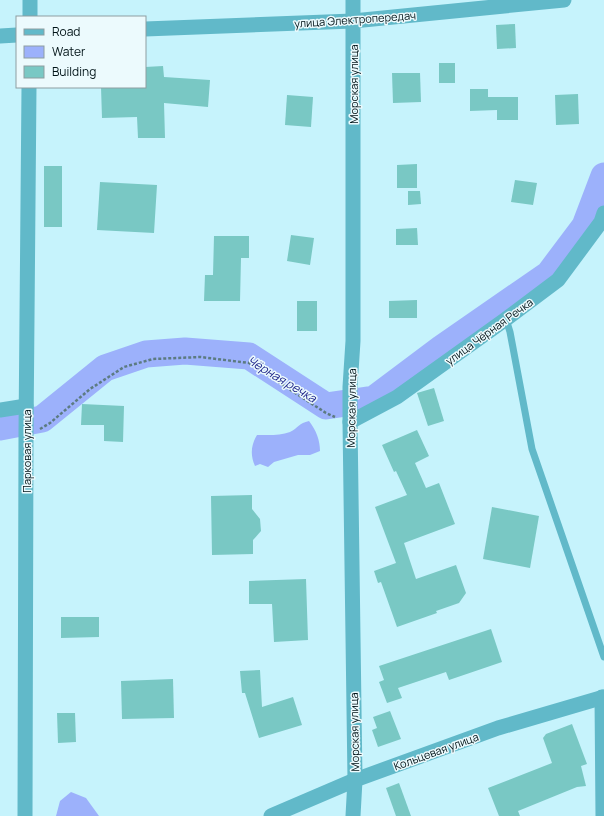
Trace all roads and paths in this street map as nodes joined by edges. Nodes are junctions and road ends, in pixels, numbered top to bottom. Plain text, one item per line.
1 (30, 0) edge
2 (353, 0) edge
3 (564, 0) edge
4 (30, 16) edge
5 (353, 21) junction
6 (146, 29) edge
7 (16, 35) edge
8 (0, 36) edge
9 (29, 88) edge
10 (604, 213) edge
11 (506, 319) junction
12 (26, 408) junction
13 (0, 410) edge
14 (350, 419) junction
15 (26, 436) junction
16 (604, 657) edge
17 (603, 697) edge
18 (355, 780) junction
19 (25, 816) edge
20 (271, 816) edge
21 (353, 816) edge
22 (603, 816) edge

1 - 4 street
2 - 5 street, Морская улица
3 - 5 street, улица Электропередач
5 - 6 street, улица Электропередач
5 - 14 street, Морская улица
7 - 8 street
9 - 12 street, Парковая улица
10 - 11 street, улица Чёрная Речка
11 - 14 street, улица Чёрная Речка
11 - 16 lane
12 - 13 street
12 - 15 street, Парковая улица
14 - 15 path
14 - 18 street, Морская улица
15 - 19 street, Парковая улица
17 - 18 street, Кольцевая улица
17 - 22 street
18 - 20 street, Кольцевая улица
18 - 21 street, Морская улица

